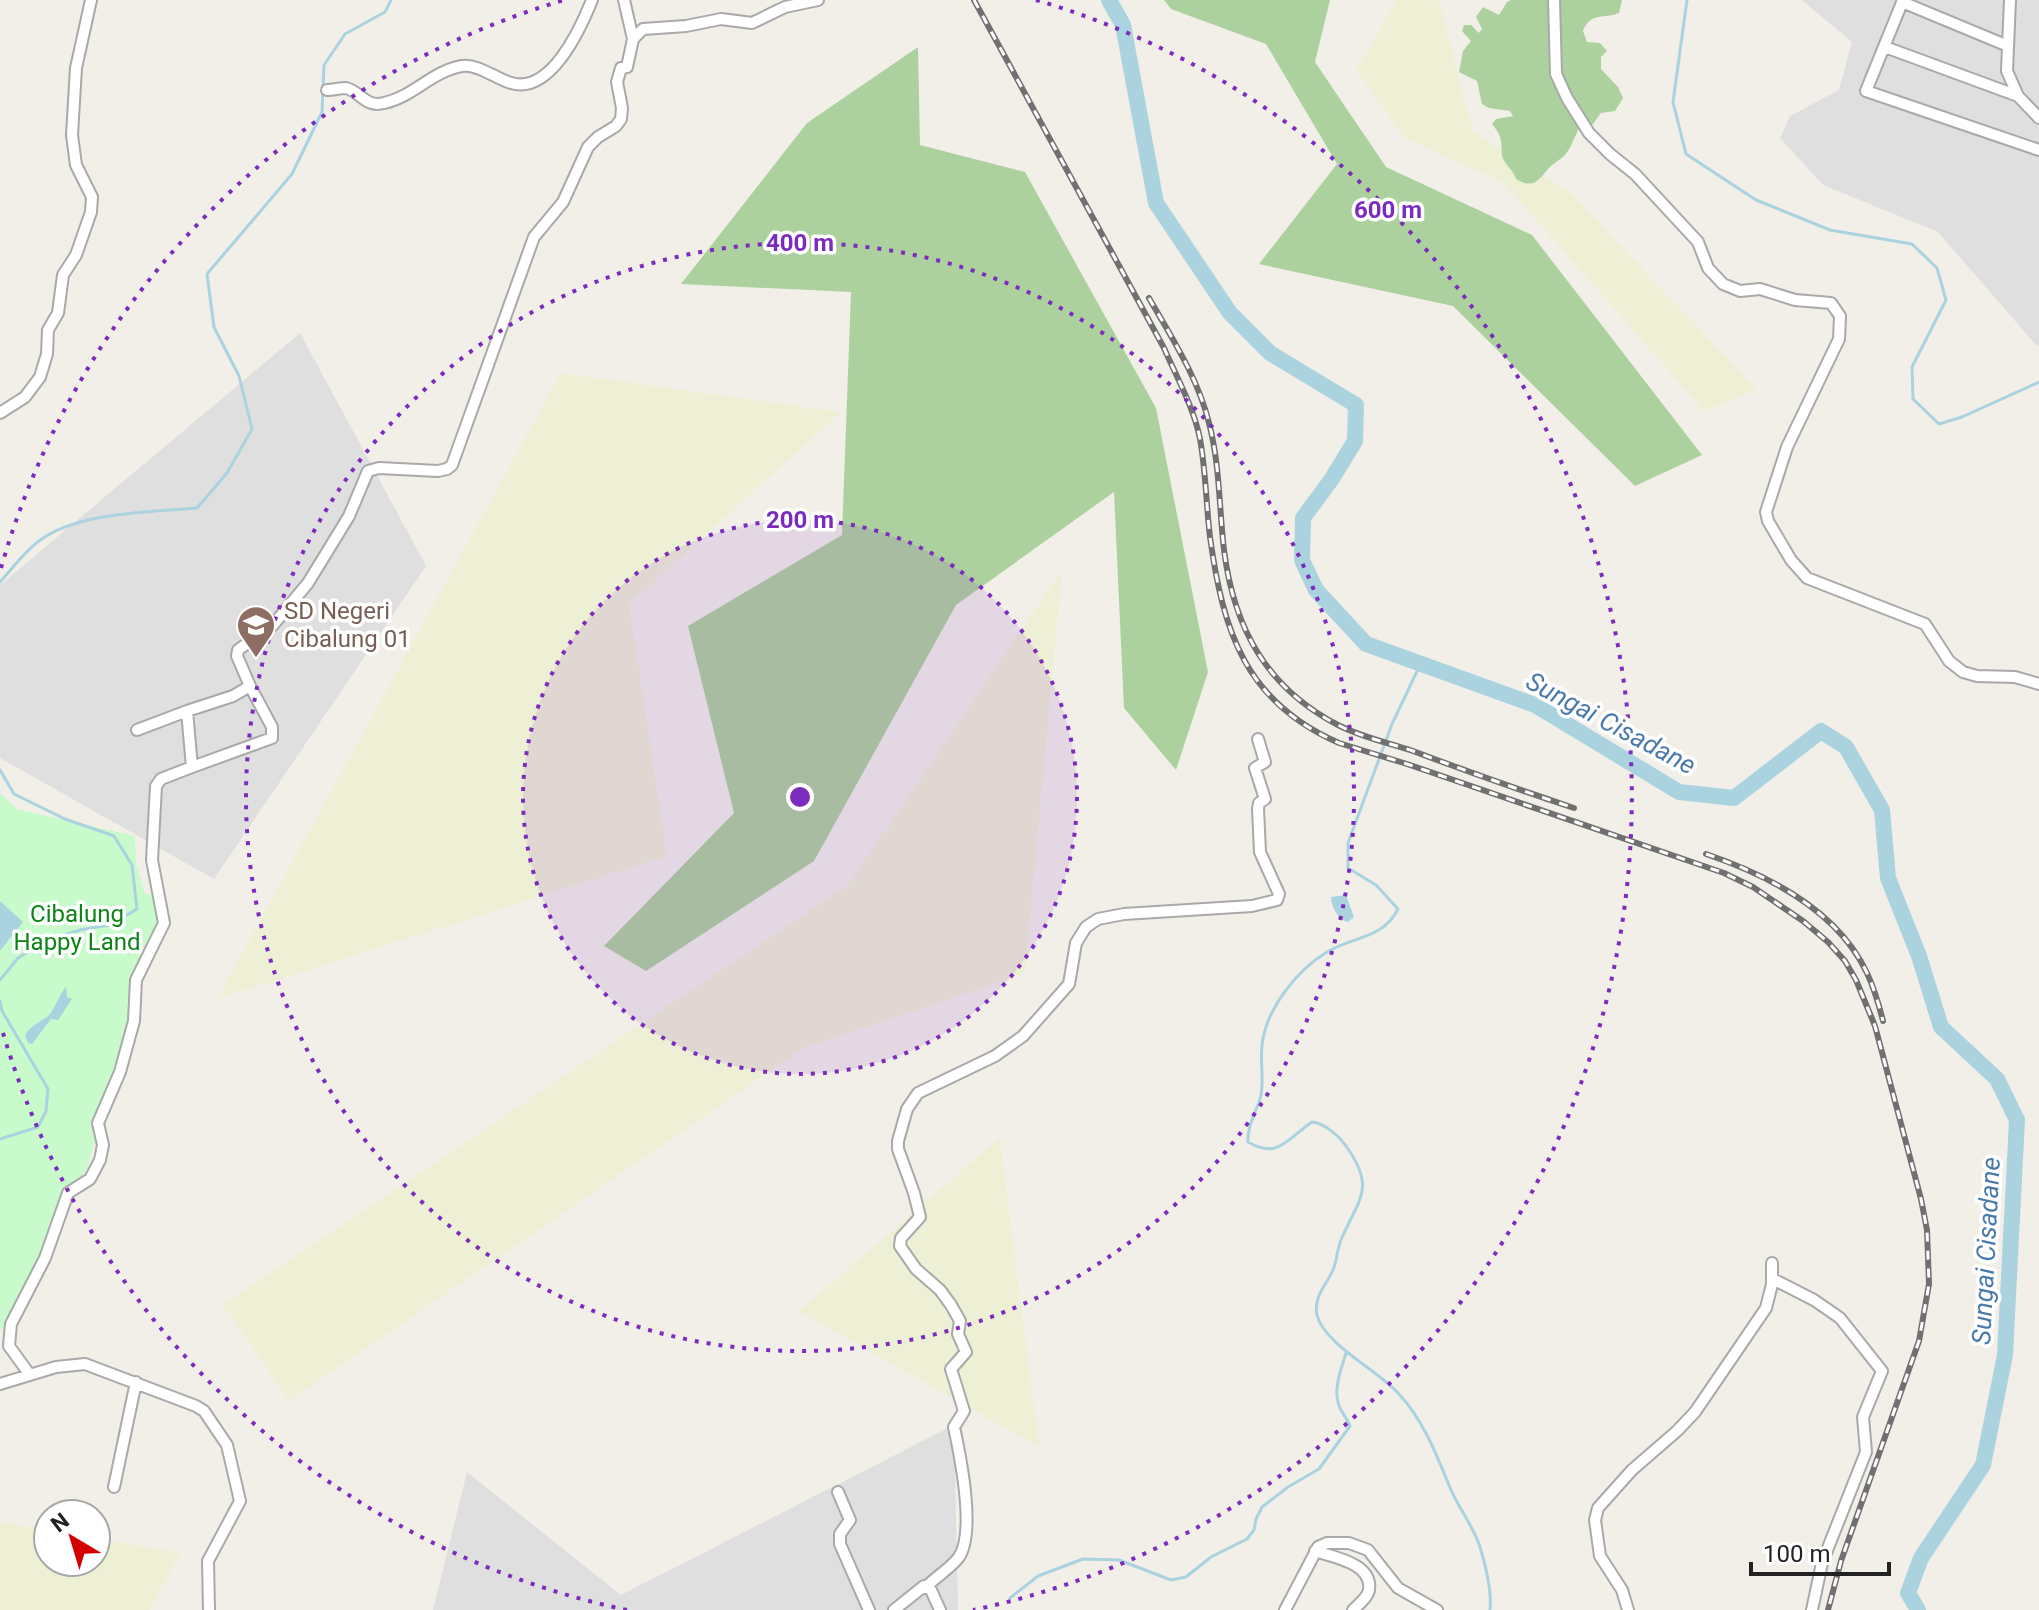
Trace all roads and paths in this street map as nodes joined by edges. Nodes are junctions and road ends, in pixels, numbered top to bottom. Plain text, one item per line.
1 (91, 0) edge
2 (592, 0) edge
3 (624, 0) edge
4 (818, 0) edge
5 (1554, 0) edge
6 (2010, 0) edge
7 (1903, 1) edge
8 (633, 39) junction
9 (2008, 46) junction
10 (1885, 47) junction
11 (327, 90) dead end
12 (2018, 96) junction
13 (2039, 118) edge
14 (2039, 150) edge
15 (0, 413) edge
16 (2039, 684) edge
17 (250, 686) junction
18 (187, 711) junction
19 (137, 730) dead end
20 (1258, 739) dead end
21 (192, 767) junction
22 (1772, 1263) dead end
23 (1773, 1279) junction
24 (30, 1375) junction
25 (136, 1382) junction
26 (0, 1384) edge
27 (114, 1487) dead end
28 (838, 1492) dead end
29 (1315, 1551) junction
30 (927, 1586) junction
31 (209, 1610) edge
32 (869, 1610) edge
33 (894, 1610) edge
34 (940, 1610) edge
35 (1285, 1610) edge
36 (1353, 1610) edge
37 (1437, 1610) edge
38 (1628, 1610) edge
39 (1812, 1610) edge

1 - 15 street
2 - 11 street
3 - 8 street
4 - 8 street
5 - 16 street
6 - 9 street
7 - 9 street
7 - 10 street
8 - 17 street
9 - 12 street
10 - 12 street
10 - 14 street
12 - 13 street
17 - 18 street
17 - 21 street
18 - 19 street
18 - 21 street
20 - 30 street
21 - 24 street
22 - 23 street
23 - 38 street
23 - 39 street
24 - 25 street
24 - 26 street
25 - 27 street
25 - 31 street
28 - 32 street
29 - 35 street
29 - 36 street
29 - 37 street
30 - 33 street
30 - 34 street

